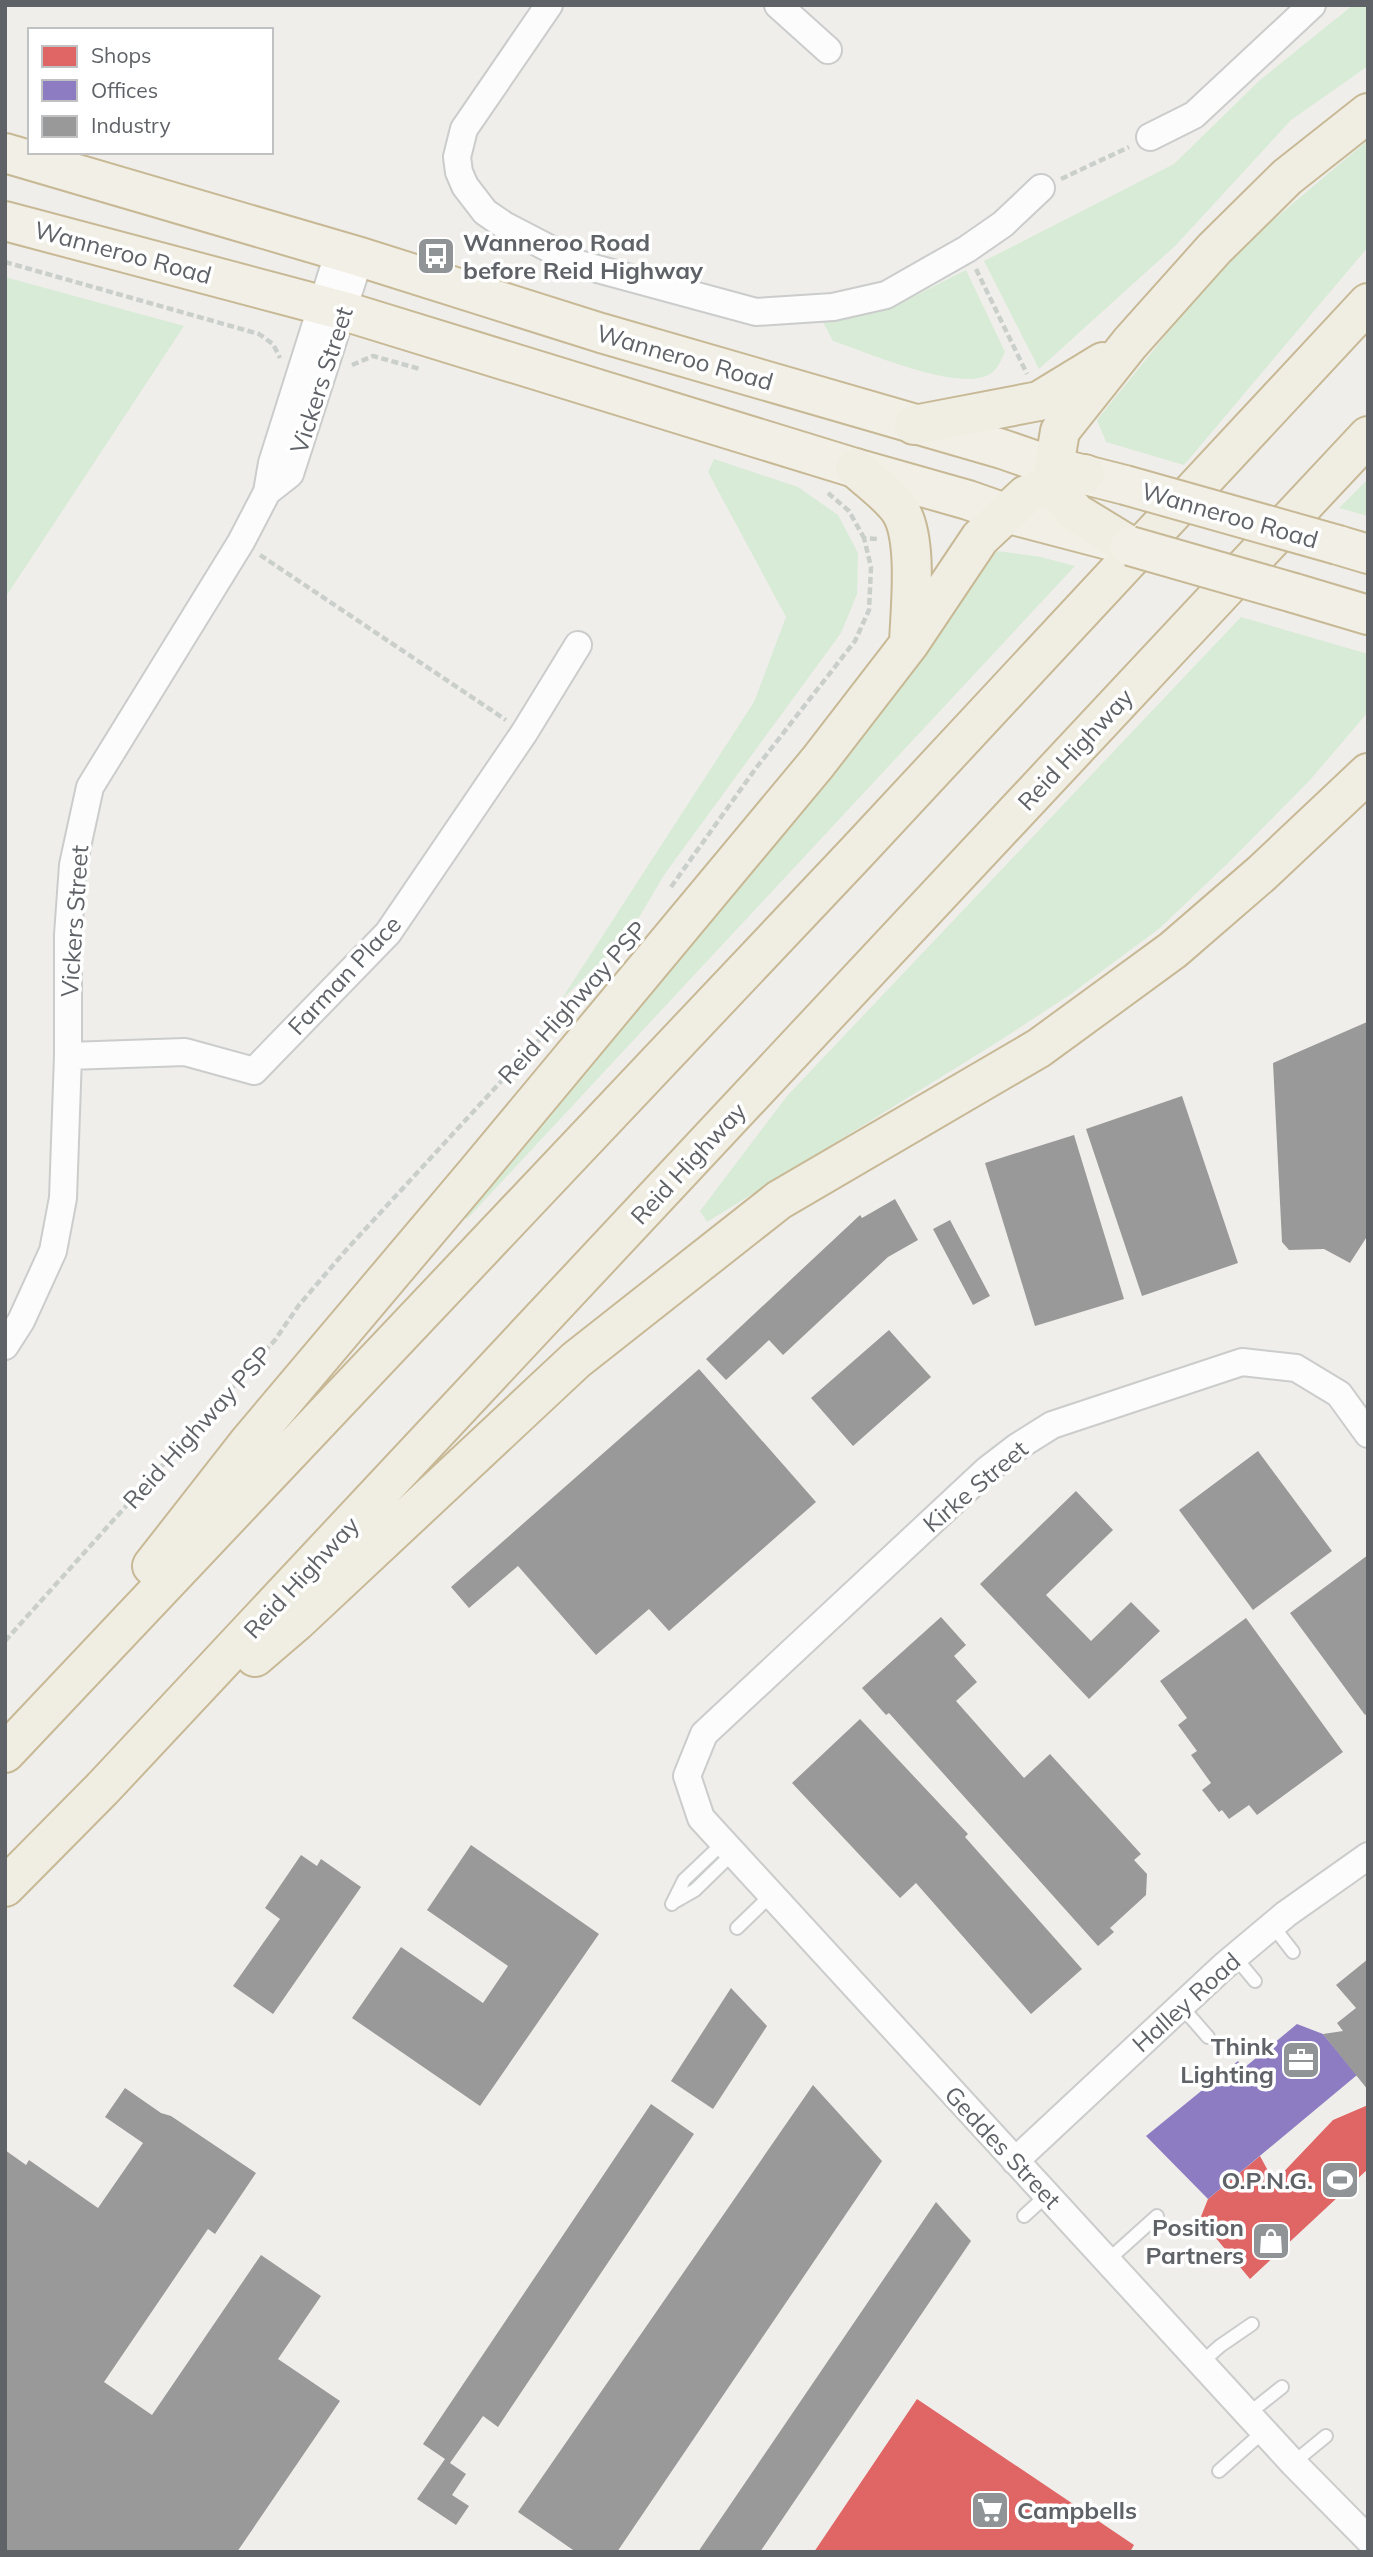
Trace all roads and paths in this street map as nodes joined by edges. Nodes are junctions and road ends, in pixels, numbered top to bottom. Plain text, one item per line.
1 (549, 5) edge
2 (778, 5) edge
3 (1312, 5) edge
4 (828, 50) dead end
5 (1368, 113) edge
6 (1150, 137) joint
7 (5, 153) edge
8 (1041, 188) joint
9 (5, 221) edge
10 (967, 249) junction
11 (350, 254) junction
12 (5, 262) edge
13 (1368, 303) edge
14 (333, 308) junction
15 (1130, 343) junction
16 (287, 362) dead end
17 (1039, 401) junction
18 (914, 425) junction
19 (1368, 436) edge
20 (855, 468) junction
21 (1066, 474) junction
22 (1005, 513) junction
23 (1090, 530) junction
24 (908, 537) junction
25 (240, 542) junction
26 (1353, 550) edge
27 (1368, 615) edge
28 (909, 644) junction
29 (578, 645) dead end
30 (524, 733) junction
31 (1368, 754) edge
32 (1368, 773) edge
33 (1262, 873) junction
34 (670, 889) dead end
35 (594, 982) dead end
36 (68, 1056) junction
37 (5, 1346) edge
38 (1368, 1434) edge
39 (5, 1641) edge
40 (704, 1734) joint
41 (11, 1747) edge
42 (102, 1789) junction
43 (728, 1848) junction
44 (1368, 1856) edge
45 (5, 1887) edge
46 (771, 1895) junction
47 (1272, 1925) junction
48 (737, 1928) dead end
49 (1293, 1952) dead end
50 (1235, 1957) junction
51 (1255, 1981) dead end
52 (1181, 2006) junction
53 (1209, 2037) dead end
54 (1015, 2161) junction
55 (1047, 2195) junction
56 (1024, 2216) dead end
57 (1157, 2216) dead end
58 (1107, 2261) junction
59 (1252, 2324) dead end
60 (1201, 2363) junction
61 (1282, 2387) dead end
62 (1256, 2423) junction
63 (1326, 2436) dead end
64 (1293, 2463) junction
65 (1219, 2471) dead end
66 (1368, 2539) edge

1 - 10 street
2 - 4 street
3 - 6 street
5 - 15 highway
6 - 8 path
7 - 11 highway, Wanneroo Road
8 - 10 street
9 - 14 highway, Wanneroo Road
10 - 17 path
11 - 14 street, Vickers Street
11 - 18 highway, Wanneroo Road
12 - 16 path
13 - 41 highway
14 - 20 highway, Wanneroo Road
14 - 25 street, Vickers Street
15 - 17 highway
15 - 21 highway
17 - 18 highway
18 - 21 highway, Wanneroo Road
19 - 42 highway, Reid Highway
20 - 22 highway, Wanneroo Road
20 - 24 highway
21 - 22 highway
21 - 23 highway
21 - 26 highway, Wanneroo Road, bridge
22 - 23 highway, Wanneroo Road
22 - 28 highway
23 - 27 highway, bridge
24 - 28 highway
24 - 34 path
25 - 30 path
25 - 36 street, Vickers Street
28 - 41 highway
29 - 30 street, Farman Place
30 - 36 street, Farman Place
31 - 33 highway
32 - 33 highway
33 - 42 highway
35 - 39 path, Reid Highway PSP
36 - 37 street, Vickers Street
38 - 40 street, Kirke Street
40 - 43 street, Geddes Street
42 - 45 highway, Reid Highway
43 - 43 lane
43 - 46 street, Geddes Street
44 - 47 street, Halley Road
46 - 48 lane
46 - 54 street, Geddes Street
47 - 49 lane
47 - 50 street, Halley Road
50 - 51 lane
50 - 52 street, Halley Road
52 - 53 lane
52 - 54 street, Halley Road
54 - 55 street, Geddes Street
55 - 56 lane
55 - 58 street, Geddes Street
57 - 58 lane
58 - 60 street, Geddes Street
59 - 60 lane
60 - 62 street, Geddes Street
61 - 62 lane
62 - 64 street, Geddes Street
62 - 65 lane
63 - 64 lane
64 - 66 street, Geddes Street

